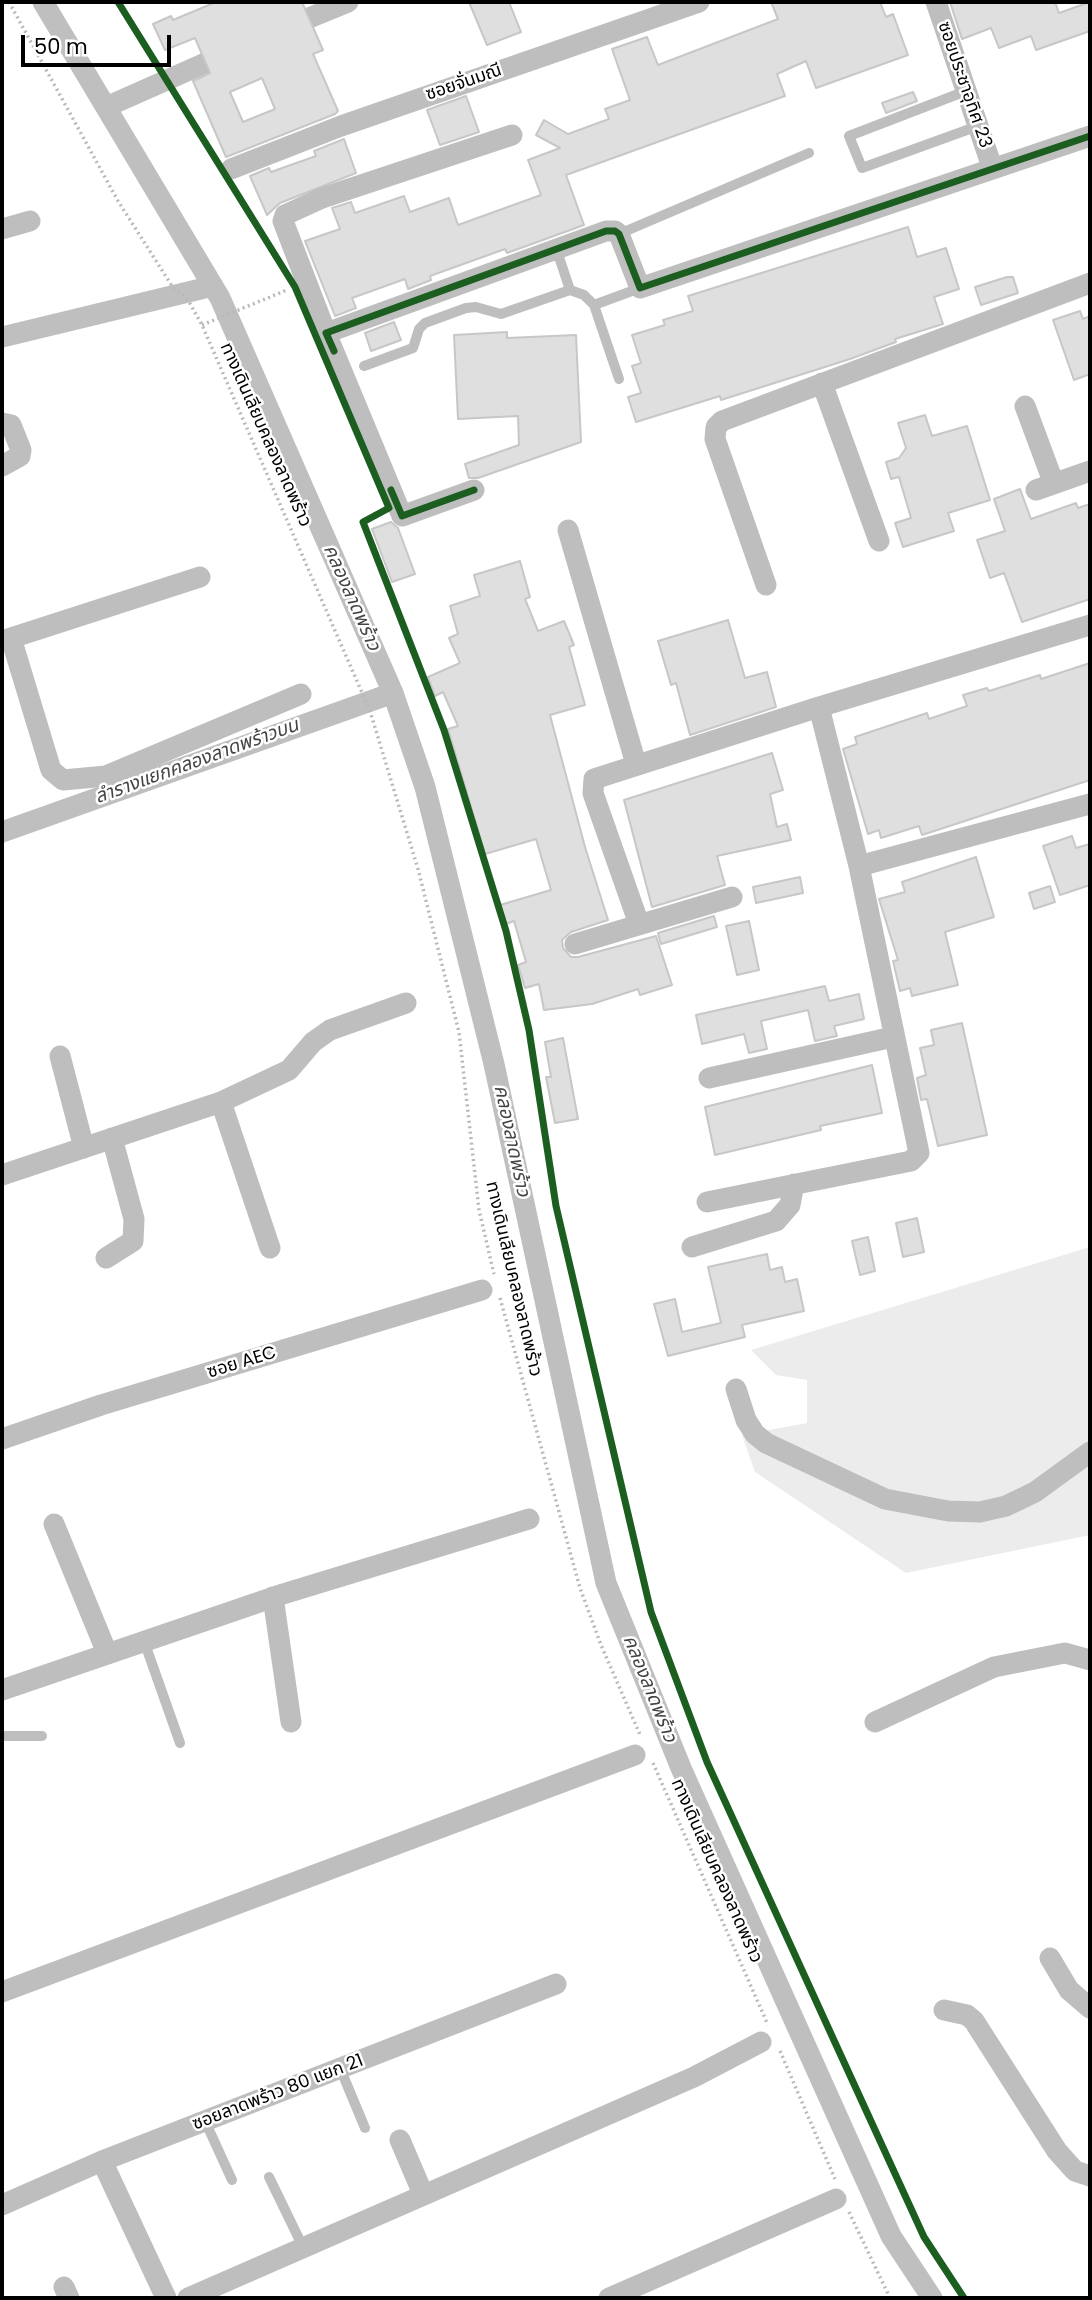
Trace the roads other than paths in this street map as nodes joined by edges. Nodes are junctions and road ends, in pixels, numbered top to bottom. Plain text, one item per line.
1 (699, 2) edge
2 (936, 2) edge
3 (966, 91) junction
4 (978, 126) junction
5 (512, 135) dead end
6 (1090, 136) edge
7 (809, 153) dead end
8 (992, 167) junction
9 (227, 172) road end
10 (30, 221) dead end
11 (2, 229) edge
12 (619, 234) junction
13 (557, 251) junction
14 (1090, 282) edge
15 (640, 288) junction
16 (570, 290) junction
17 (594, 305) junction
18 (326, 333) junction
19 (364, 366) dead end
20 (619, 379) dead end
21 (822, 383) junction
22 (1025, 406) dead end
23 (2, 423) edge
24 (2, 466) edge
25 (1090, 471) edge
26 (474, 490) dead end
27 (568, 530) dead end
28 (879, 541) dead end
29 (200, 577) dead end
30 (766, 585) dead end
31 (1090, 625) edge
32 (6, 640) edge
33 (301, 694) dead end
34 (819, 707) junction
35 (636, 764) junction
36 (1090, 804) edge
37 (859, 866) junction
38 (732, 897) dead end
39 (639, 924) junction
40 (575, 944) dead end
41 (406, 1003) dead end
42 (893, 1037) junction
43 (60, 1056) dead end
44 (709, 1078) dead end
45 (221, 1102) junction
46 (112, 1138) junction
47 (84, 1148) junction
48 (2, 1175) edge
49 (794, 1184) junction
50 (707, 1202) dead end
51 (692, 1247) dead end
52 (270, 1248) dead end
53 (106, 1258) dead end
54 (482, 1290) dead end
55 (736, 1389) dead end
56 (2, 1439) edge
57 (1090, 1452) edge
58 (529, 1519) dead end
59 (54, 1524) dead end
60 (273, 1597) junction
61 (144, 1641) junction
62 (107, 1653) junction
63 (1090, 1660) edge
64 (2, 1690) edge
65 (875, 1721) dead end
66 (291, 1722) dead end
67 (42, 1736) dead end
68 (2, 1737) edge
69 (180, 1743) dead end
70 (643, 1752) road end
71 (1050, 1958) dead end
72 (556, 1984) dead end
73 (2, 1992) edge
74 (1090, 2008) edge
75 (944, 2010) dead end
76 (769, 2039) road end
77 (340, 2068) junction
78 (205, 2121) junction
79 (365, 2128) dead end
80 (400, 2140) dead end
81 (102, 2161) junction
82 (1090, 2176) edge
83 (269, 2177) dead end
84 (232, 2180) dead end
85 (423, 2194) junction
86 (839, 2195) road end
87 (2, 2205) edge
88 (303, 2247) junction
89 (166, 2298) edge
90 (188, 2298) edge
91 (609, 2298) edge

1 - 9 street, ซอยจั่นมณี
2 - 3 street, ซอยประชาอุทิศ 23
3 - 4 street, ซอยประชาอุทิศ 23
3 - 4 lane
4 - 8 street, ซอยประชาอุทิศ 23
5 - 18 street
6 - 8 street
7 - 12 lane
8 - 15 street
10 - 11 street
12 - 13 street
12 - 15 street
13 - 16 lane
13 - 18 street
14 - 21 street
15 - 17 lane
16 - 17 lane
16 - 19 lane
17 - 20 lane
18 - 26 street
21 - 28 street
21 - 30 street
22 - 25 street
23 - 24 street
27 - 35 street
29 - 32 street
31 - 34 street
32 - 33 street
34 - 35 street
34 - 37 street
35 - 39 street
36 - 37 street
37 - 42 street
38 - 39 street
39 - 40 street
41 - 45 street
42 - 44 street
42 - 49 street
43 - 47 street
45 - 46 street
45 - 52 street
46 - 47 street
46 - 53 street
47 - 48 street
49 - 50 street
49 - 51 street
54 - 56 street, ซอย AEC
55 - 57 street
58 - 60 street
59 - 62 street
60 - 61 street
60 - 66 street
61 - 62 street
61 - 69 lane
62 - 64 street
63 - 65 street
67 - 68 lane
70 - 73 street
71 - 74 street
72 - 77 street, ซอยลาดพร้าว 80 แยก 21
75 - 82 street
76 - 85 street
77 - 78 street, ซอยลาดพร้าว 80 แยก 21
77 - 79 lane
78 - 81 street, ซอยลาดพร้าว 80 แยก 21
78 - 84 lane
80 - 85 street
81 - 87 street, ซอยลาดพร้าว 80 แยก 21
81 - 89 street
83 - 88 lane
85 - 88 street
86 - 91 street
88 - 90 street

